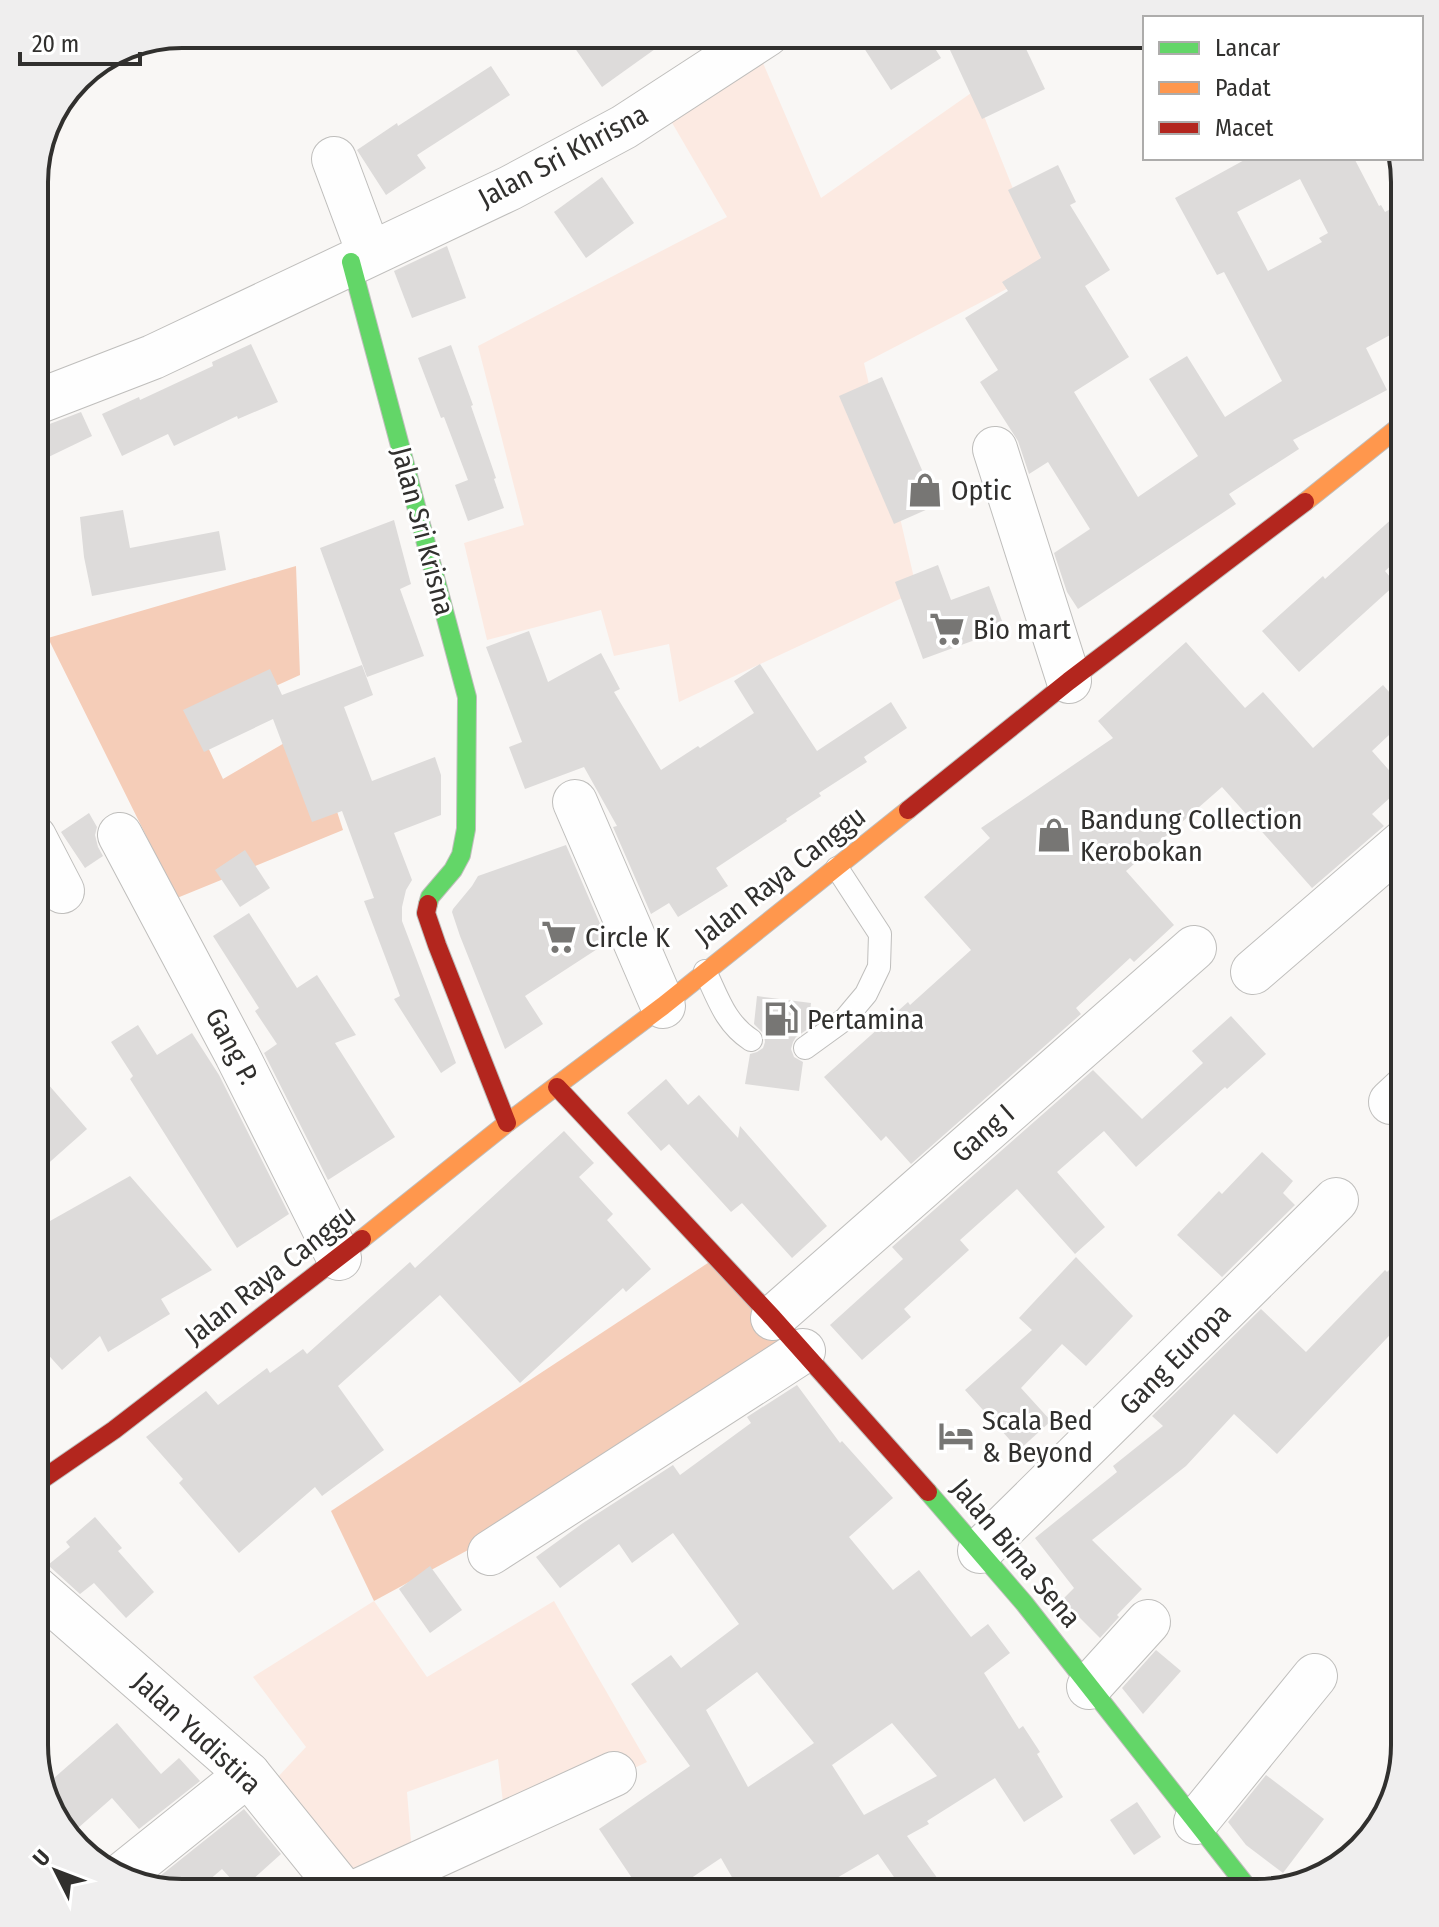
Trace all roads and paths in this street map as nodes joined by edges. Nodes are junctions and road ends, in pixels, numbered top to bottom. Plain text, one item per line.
1 (745, 48) edge
2 (334, 159) dead end
3 (360, 258) junction
4 (48, 398) edge
5 (1391, 433) edge
6 (995, 449) dead end
7 (1069, 681) junction
8 (575, 802) dead end
9 (120, 835) dead end
10 (1391, 853) edge
11 (48, 864) edge
12 (837, 868) junction
13 (62, 891) dead end
14 (1194, 948) dead end
15 (705, 971) junction
16 (1253, 972) dead end
17 (663, 1006) junction
18 (751, 1040) dead end
19 (805, 1048) dead end
20 (557, 1087) junction
21 (507, 1123) junction
22 (1336, 1200) dead end
23 (339, 1258) junction
24 (773, 1318) junction
25 (803, 1351) junction
26 (48, 1475) edge
27 (980, 1551) junction
28 (490, 1553) dead end
29 (48, 1599) edge
30 (1148, 1622) dead end
31 (1315, 1676) dead end
32 (1089, 1687) junction
33 (248, 1774) junction
34 (614, 1774) dead end
35 (1196, 1822) junction
36 (130, 1869) edge
37 (333, 1879) edge
38 (385, 1879) edge
39 (1241, 1879) edge

1 - 3 street, Jalan Sri Khrisna
2 - 3 street
3 - 4 street
3 - 21 street, Jalan Sri Krisna
5 - 7 street, Jalan Raya Canggu
6 - 7 street
7 - 12 street, Jalan Raya Canggu
8 - 17 street
9 - 23 street, Gang P.
10 - 16 street
11 - 13 street
12 - 15 street, Jalan Raya Canggu
12 - 19 lane
14 - 24 street, Gang I
15 - 17 street, Jalan Raya Canggu
15 - 18 lane
17 - 20 street, Jalan Raya Canggu
20 - 21 street, Jalan Raya Canggu
20 - 24 street, Jalan Bima Sena
21 - 23 street, Jalan Raya Canggu
22 - 27 street, Gang Europa
23 - 26 street, Jalan Raya Canggu
24 - 25 street, Jalan Bima Sena
25 - 27 street, Jalan Bima Sena
25 - 28 street
27 - 32 street, Jalan Bima Sena
29 - 33 street, Jalan Yudistira
30 - 32 street
31 - 35 street
32 - 35 street, Jalan Bima Sena
33 - 36 street
33 - 37 street, Jalan Yudistira
34 - 38 street
35 - 39 street, Jalan Bima Sena

